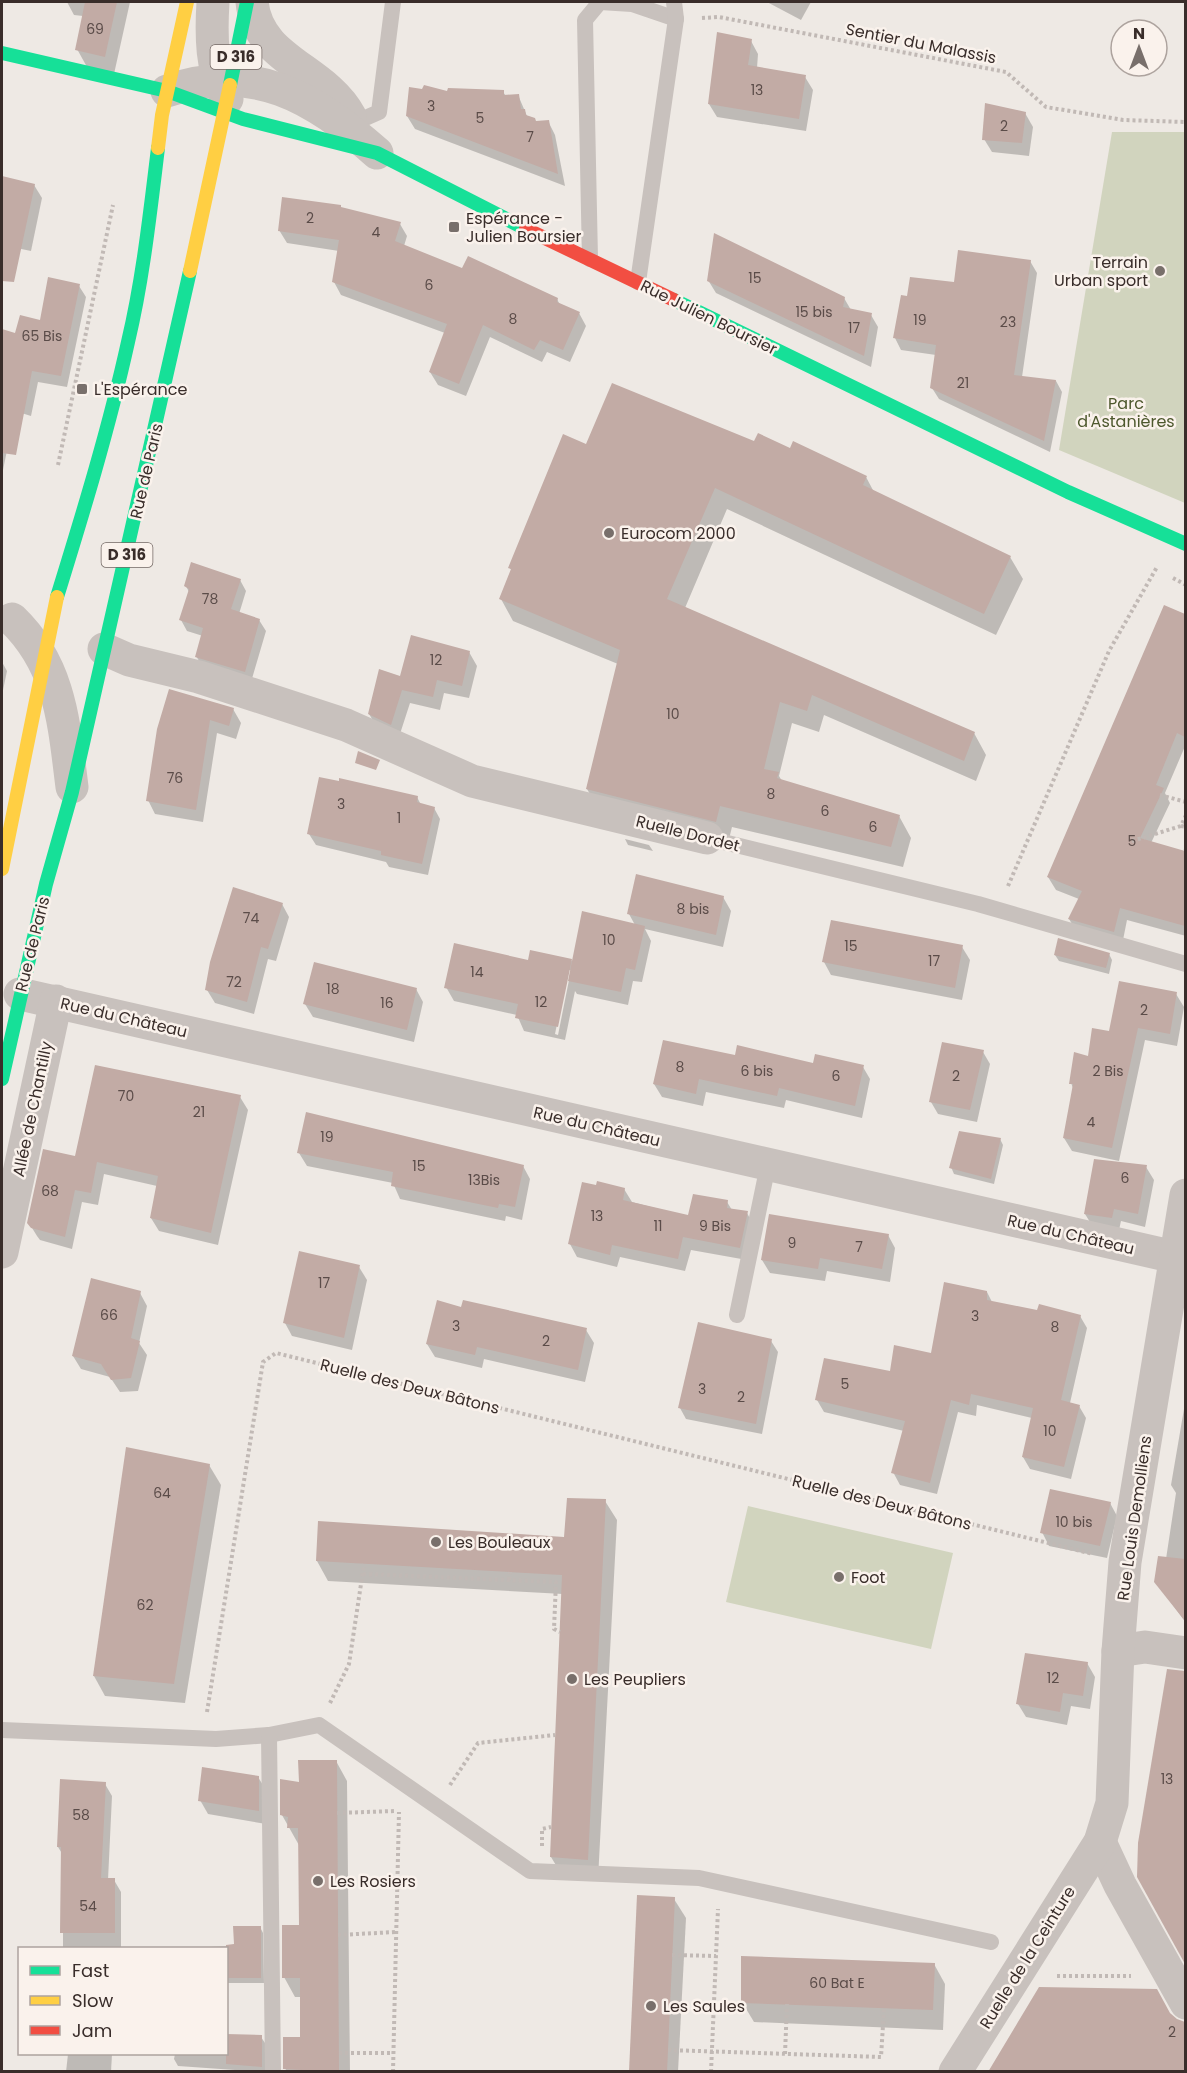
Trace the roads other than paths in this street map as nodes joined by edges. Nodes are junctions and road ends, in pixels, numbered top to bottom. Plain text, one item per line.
1 (187, 2) edge
2 (213, 2) edge
3 (250, 2) edge
4 (393, 2) edge
5 (585, 2) edge
6 (674, 2) edge
7 (676, 19) junction
8 (585, 20) junction
9 (2, 53) edge
10 (167, 91) junction
11 (229, 99) junction
12 (366, 140) junction
13 (590, 259) junction
14 (638, 282) junction
15 (1181, 542) edge
16 (7, 617) edge
17 (47, 643) junction
18 (104, 649) junction
19 (72, 792) junction
20 (707, 838) joint
21 (2, 869) edge
22 (1185, 964) edge
23 (20, 994) junction
24 (56, 1001) junction
25 (2, 1079) edge
26 (768, 1165) junction
27 (1185, 1195) edge
28 (2, 1252) edge
29 (1175, 1257) junction
30 (737, 1315) dead end
31 (1118, 1651) junction
32 (1185, 1653) edge
33 (2, 1730) edge
34 (269, 1735) junction
35 (1100, 1842) junction
36 (991, 1942) dead end
37 (1178, 1990) edge
38 (273, 2072) edge
39 (955, 2072) edge

1 - 10 main road
2 - 11 street
3 - 11 main road, Rue de Paris / D 316
3 - 12 street
4 - 12 lane
5 - 8 lane
6 - 7 lane
7 - 8 lane
7 - 14 lane
8 - 13 lane
9 - 10 main road
10 - 11 street
10 - 17 main road
11 - 12 street
11 - 18 main road, Rue de Paris / D 316
12 - 13 main road, Rue Julien Boursier
13 - 14 main road, Rue Julien Boursier
14 - 15 main road, Rue Julien Boursier
16 - 17 street
17 - 19 street
17 - 21 main road
18 - 19 main road, Rue de Paris / D 316
18 - 20 street, Ruelle Dordet
19 - 23 main road, Rue de Paris / D 316
20 - 22 lane, Ruelle Dordet
23 - 24 street, Rue du Château
23 - 25 main road, Rue de Paris / D 316
24 - 26 street, Rue du Château
24 - 28 street, Allée de Chantilly
26 - 29 street, Rue du Château
26 - 30 lane
27 - 29 street, Rue Louis Demolliens
29 - 31 street, Rue Louis Demolliens
31 - 32 street
31 - 35 street, Rue Louis Demolliens
33 - 34 lane
34 - 36 lane
34 - 38 lane
35 - 37 street
35 - 39 street, Ruelle de la Ceinture

